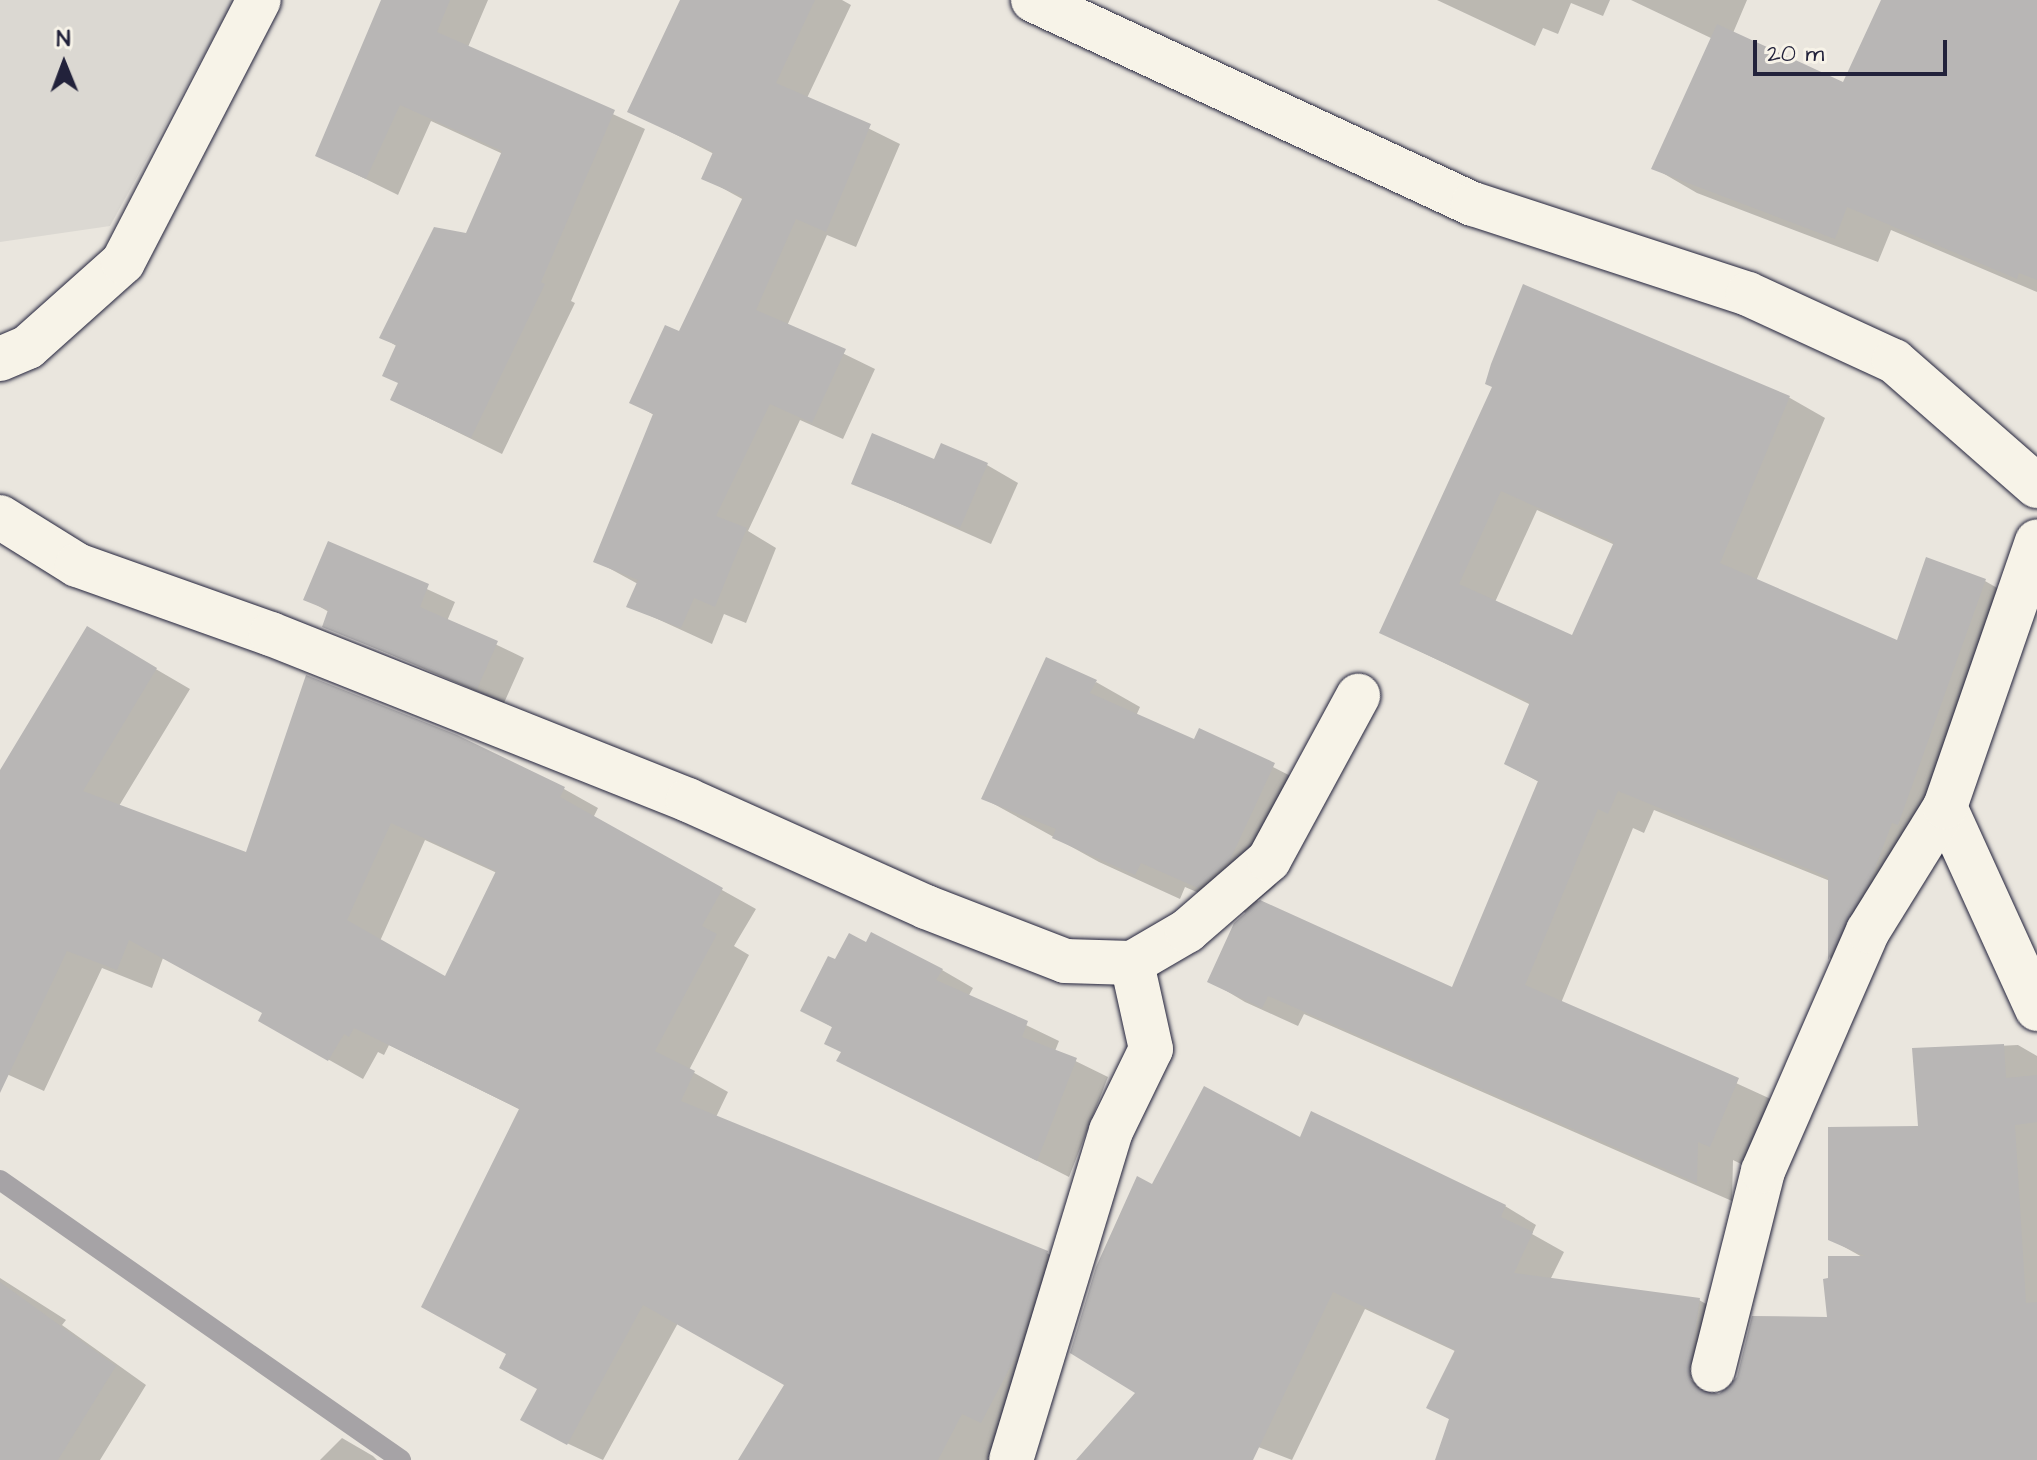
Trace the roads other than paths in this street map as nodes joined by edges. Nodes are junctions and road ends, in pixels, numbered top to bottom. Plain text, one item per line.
1 (259, 0) edge
2 (1033, 0) edge
3 (0, 359) edge
4 (2037, 486) edge
5 (0, 517) edge
6 (2037, 541) edge
7 (1358, 696) dead end
8 (1945, 807) junction
9 (1132, 963) junction
10 (2037, 1009) edge
11 (1713, 1370) dead end
12 (1011, 1460) edge

1 - 3 street
2 - 4 street
5 - 9 street
6 - 8 street
7 - 9 street
8 - 10 street
8 - 11 street
9 - 12 street

